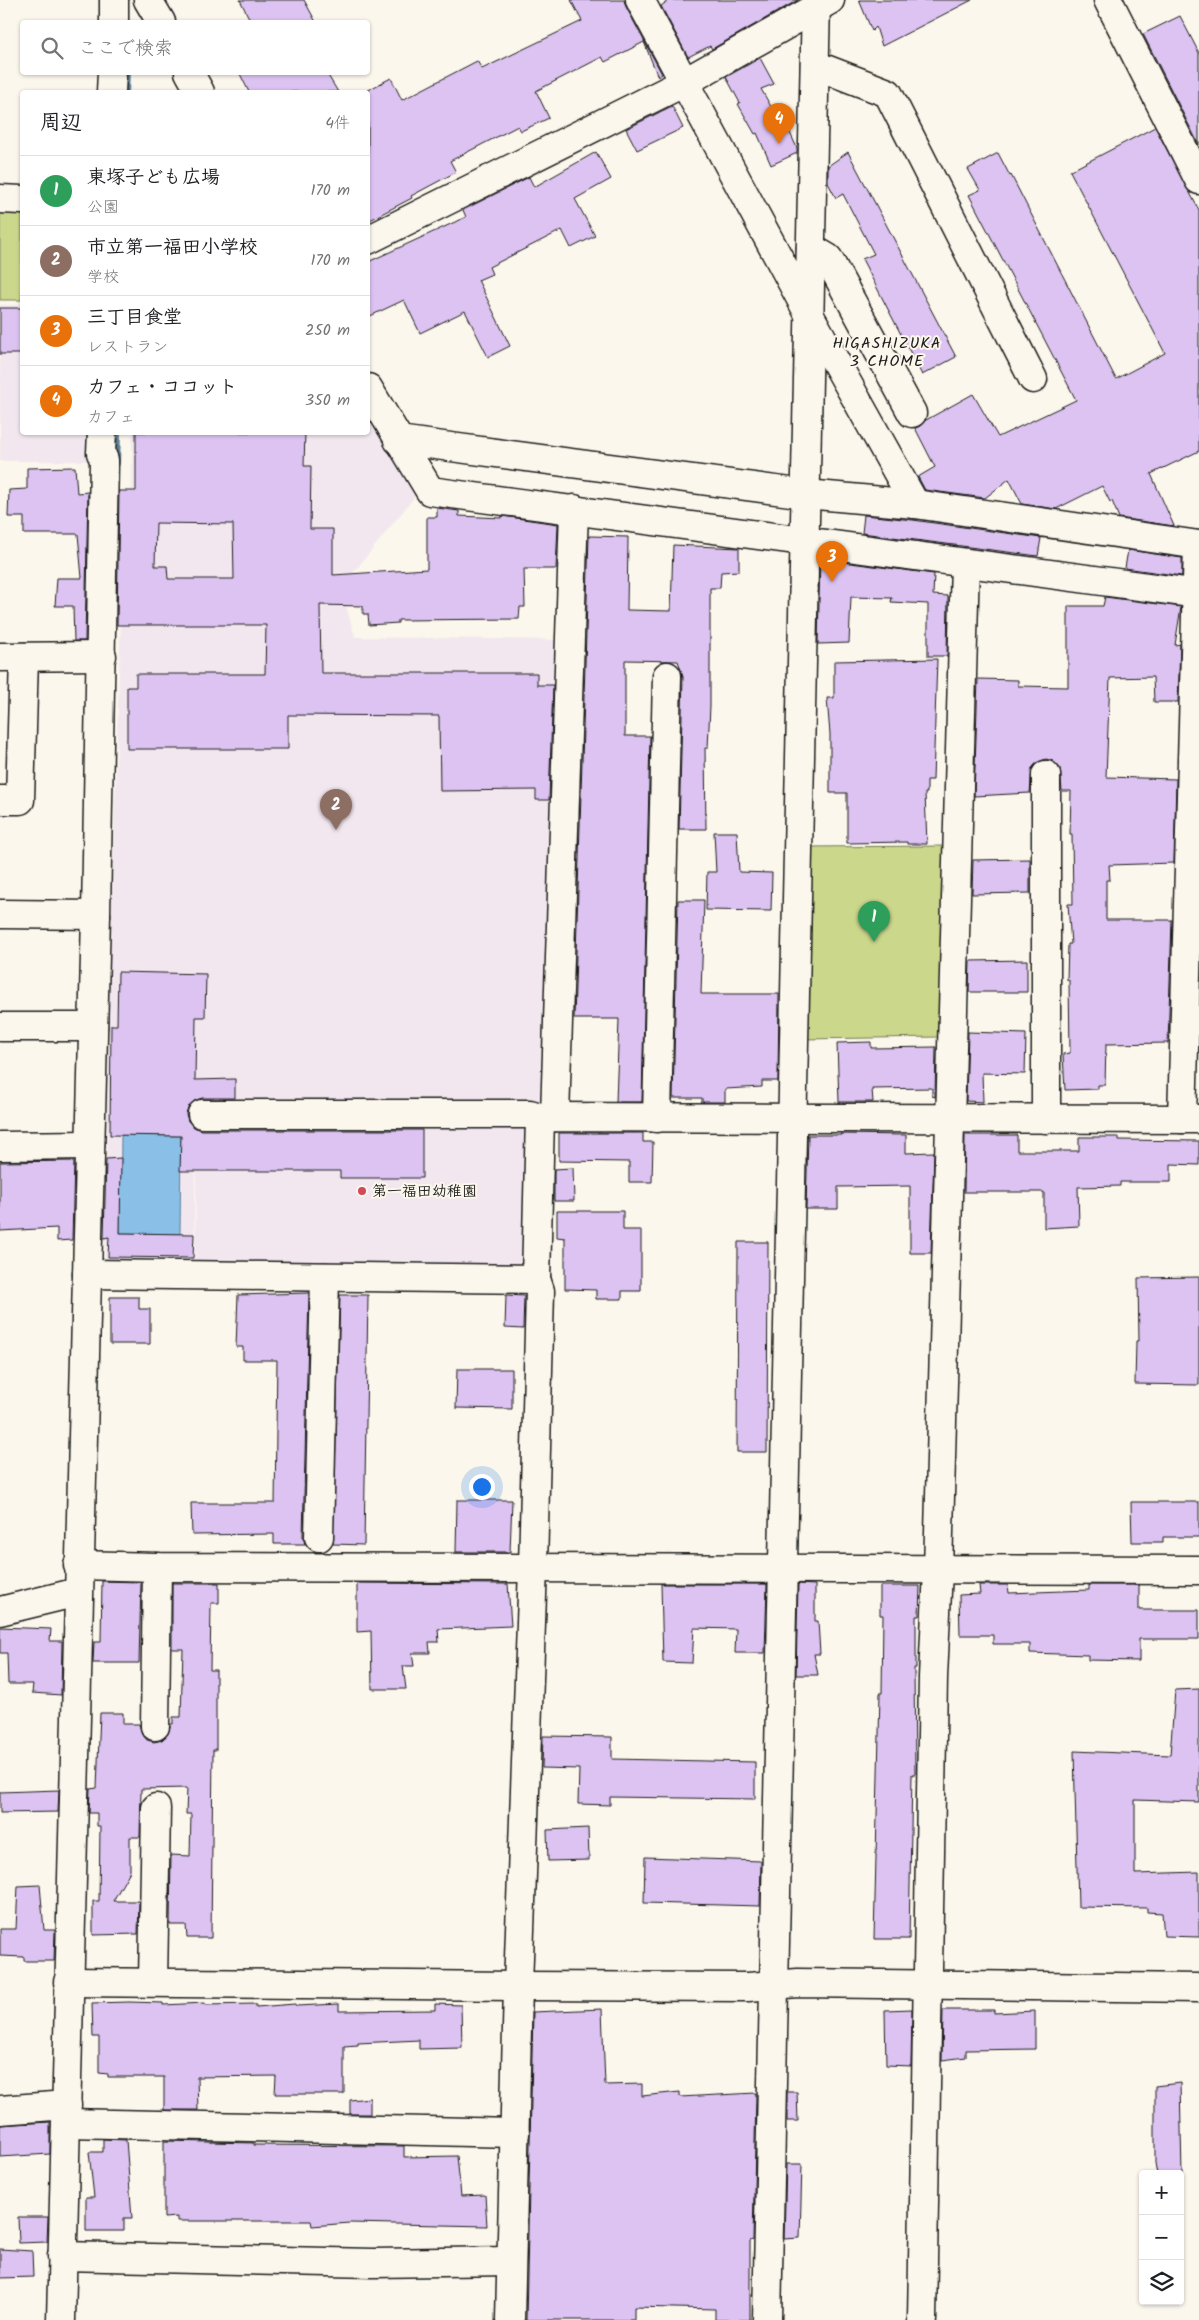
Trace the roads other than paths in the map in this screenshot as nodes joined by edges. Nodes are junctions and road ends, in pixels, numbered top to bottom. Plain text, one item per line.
1 (114, 0) edge
2 (148, 0) edge
3 (640, 0) edge
4 (1108, 0) edge
5 (821, 3) edge
6 (114, 20) edge
7 (160, 20) edge
8 (814, 65) junction
9 (112, 75) edge
10 (191, 75) edge
11 (685, 82) junction
12 (111, 90) edge
13 (199, 90) edge
14 (1199, 180) edge
15 (0, 199) edge
16 (20, 200) edge
17 (370, 239) edge
18 (811, 248) junction
19 (810, 316) junction
20 (1033, 379) dead end
21 (370, 395) edge
22 (375, 413) edge
23 (912, 413) dead end
24 (102, 435) edge
25 (398, 440) junction
26 (806, 494) junction
27 (915, 504) junction
28 (574, 510) junction
29 (805, 541) junction
30 (1198, 545) edge
31 (965, 563) junction
32 (1198, 594) edge
33 (102, 656) junction
34 (12, 657) edge
35 (666, 676) dead end
36 (1046, 775) dead end
37 (0, 800) edge
38 (0, 914) edge
39 (96, 914) junction
40 (0, 1027) edge
41 (93, 1027) junction
42 (202, 1114) dead end
43 (547, 1117) junction
44 (657, 1118) junction
45 (792, 1119) junction
46 (949, 1119) junction
47 (1046, 1119) junction
48 (1190, 1119) edge
49 (90, 1145) junction
50 (0, 1146) edge
51 (94, 1274) junction
52 (325, 1277) junction
53 (536, 1279) junction
54 (319, 1537) dead end
55 (86, 1565) junction
56 (157, 1567) junction
57 (533, 1567) junction
58 (783, 1568) junction
59 (938, 1570) junction
60 (1199, 1570) edge
61 (78, 1592) junction
62 (0, 1611) edge
63 (155, 1726) dead end
64 (156, 1808) dead end
65 (68, 1982) junction
66 (153, 1982) junction
67 (774, 1985) junction
68 (518, 1986) junction
69 (927, 1986) junction
70 (1199, 1988) edge
71 (0, 2110) edge
72 (67, 2114) junction
73 (516, 2133) junction
74 (62, 2256) junction
75 (511, 2261) junction
76 (61, 2320) edge
77 (510, 2320) edge
78 (768, 2320) edge
79 (922, 2320) edge

1 - 6 street
2 - 7 street
3 - 11 street
4 - 14 street
5 - 8 street
5 - 11 street
8 - 18 street
8 - 20 street
9 - 12 street
10 - 13 street
11 - 17 street
11 - 19 street
15 - 16 street
18 - 19 street
18 - 23 street
19 - 26 street
19 - 27 street
21 - 22 street
22 - 25 street
24 - 33 street
25 - 26 street
25 - 28 street
26 - 27 street
26 - 29 street
27 - 30 street
28 - 29 street
28 - 43 street
29 - 31 street
29 - 45 street
30 - 32 street
31 - 32 street
31 - 46 street
32 - 48 street
33 - 34 street
33 - 39 street
34 - 37 street
35 - 44 street
36 - 47 street
38 - 39 street
39 - 41 street
40 - 41 street
41 - 49 street
42 - 43 street
43 - 44 street
43 - 53 street
44 - 45 street
45 - 46 street
45 - 58 street
46 - 47 street
46 - 59 street
47 - 48 street
49 - 50 street
49 - 51 street
51 - 52 street
51 - 55 street
52 - 53 street
52 - 54 street
53 - 57 street
55 - 56 street
55 - 61 street
56 - 57 street
56 - 63 street
57 - 58 street
57 - 68 street
58 - 59 street
58 - 67 street
59 - 60 street
59 - 69 street
61 - 62 street
61 - 65 street
64 - 66 street
65 - 66 street
65 - 72 street
66 - 68 street
67 - 68 street
67 - 69 street
67 - 78 street
68 - 73 street
69 - 70 street
69 - 79 street
71 - 72 street
72 - 73 street
72 - 74 street
73 - 75 street
74 - 75 street
74 - 76 street
75 - 77 street

